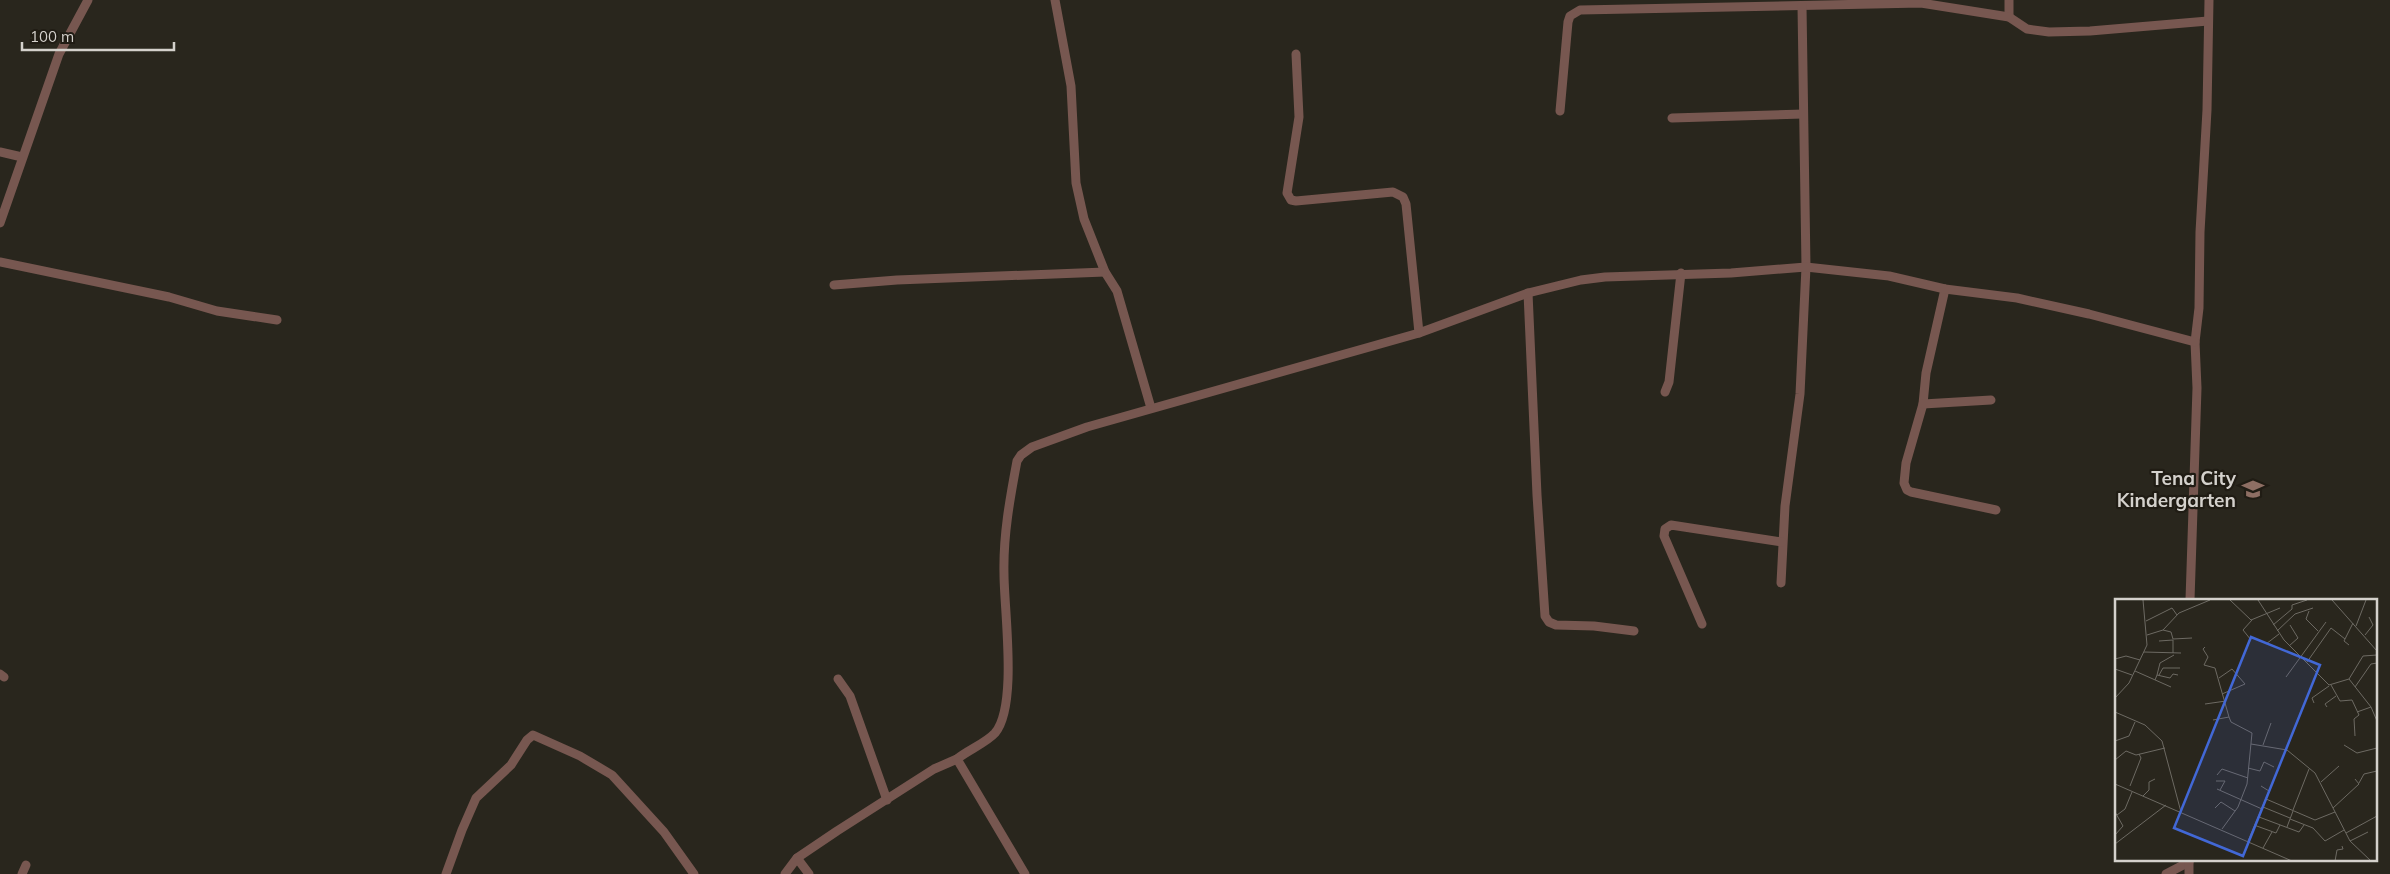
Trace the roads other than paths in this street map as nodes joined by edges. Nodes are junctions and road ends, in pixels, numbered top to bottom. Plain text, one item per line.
1 (88, 0) edge
2 (1055, 0) edge
3 (2009, 0) edge
4 (2209, 0) edge
5 (1896, 1) edge
6 (1783, 3) edge
7 (1682, 4) edge
8 (1802, 6) junction
9 (2009, 17) junction
10 (2208, 21) junction
11 (1296, 54) dead end
12 (1560, 111) dead end
13 (1803, 114) junction
14 (1672, 118) dead end
15 (0, 152) edge
16 (22, 157) junction
17 (0, 223) edge
18 (0, 262) edge
19 (1806, 267) junction
20 (1105, 272) junction
21 (1681, 274) junction
22 (834, 285) dead end
23 (1945, 289) junction
24 (1528, 293) junction
25 (277, 320) dead end
26 (1419, 333) junction
27 (2195, 342) junction
28 (1665, 392) dead end
29 (1991, 400) dead end
30 (1923, 404) junction
31 (1151, 408) junction
32 (1996, 510) dead end
33 (1782, 542) junction
34 (1781, 583) dead end
35 (2190, 599) edge
36 (1702, 624) dead end
37 (1634, 631) dead end
38 (838, 679) dead end
39 (958, 759) junction
40 (887, 800) junction
41 (797, 858) junction
42 (2187, 862) edge
43 (26, 865) dead end
44 (22, 874) edge
45 (446, 874) edge
46 (694, 874) edge
47 (785, 874) edge
48 (809, 874) edge
49 (1025, 874) edge
50 (2166, 874) edge

1 - 16 street
2 - 20 street
3 - 9 street
4 - 10 street
5 - 8 street
5 - 9 street
6 - 7 street
6 - 8 street
7 - 12 street
8 - 13 street
9 - 10 street
10 - 27 street
11 - 26 street
13 - 14 street
13 - 19 street
15 - 16 street
16 - 17 street
18 - 25 street
19 - 21 street
19 - 23 street
19 - 33 street
20 - 22 street
20 - 31 street
21 - 24 street
21 - 28 street
23 - 27 street
23 - 30 street
24 - 26 street
24 - 37 street
26 - 31 street
27 - 35 street
29 - 30 street
30 - 32 street
31 - 39 street
33 - 34 street
33 - 36 street
38 - 40 street
39 - 40 street
39 - 49 street
40 - 41 street
41 - 47 street
41 - 48 street
42 - 50 street
43 - 44 street
45 - 46 street

